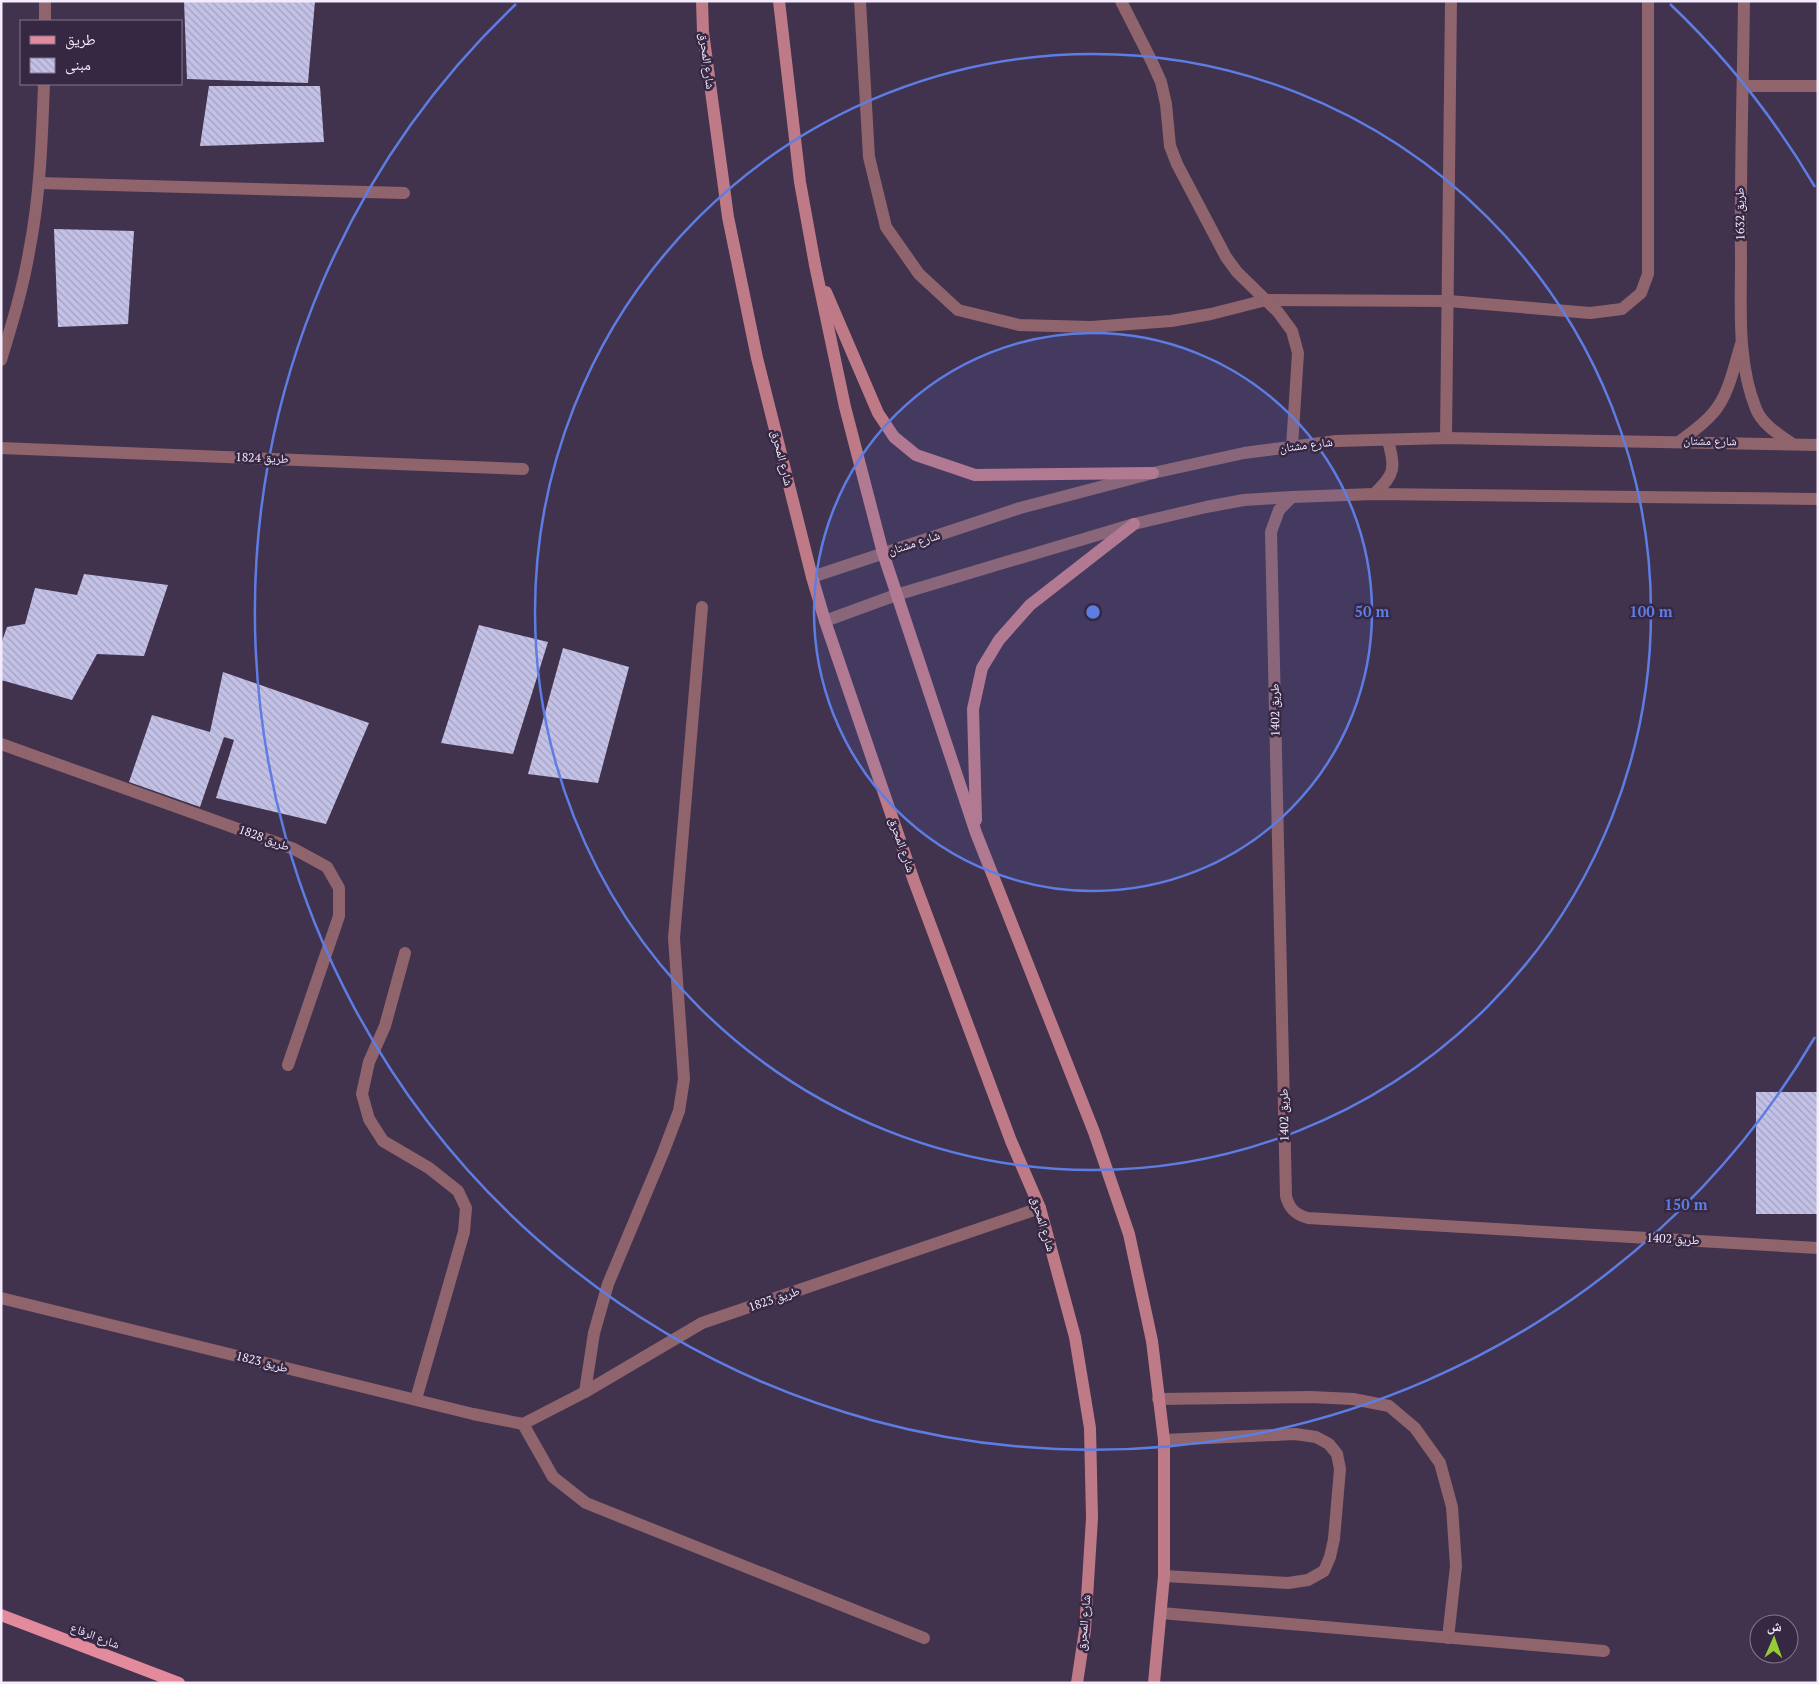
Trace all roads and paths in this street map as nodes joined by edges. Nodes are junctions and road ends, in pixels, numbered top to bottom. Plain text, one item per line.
1 (45, 1) edge
2 (702, 1) edge
3 (779, 1) edge
4 (860, 1) edge
5 (1120, 1) edge
6 (1452, 1) edge
7 (1648, 1) edge
8 (1744, 1) edge
9 (45, 20) edge
10 (44, 85) edge
11 (1743, 86) junction
12 (1818, 86) edge
13 (39, 183) junction
14 (404, 192) dead end
15 (815, 265) junction
16 (1266, 300) junction
17 (1449, 302) junction
18 (1742, 341) junction
19 (1, 360) edge
20 (1446, 438) junction
21 (1388, 440) junction
22 (1680, 441) junction
23 (1791, 443) junction
24 (1818, 445) edge
25 (1292, 447) junction
26 (1, 448) edge
27 (522, 469) dead end
28 (1153, 473) junction
29 (1374, 494) junction
30 (1292, 496) junction
31 (1818, 499) edge
32 (1134, 524) junction
33 (883, 553) junction
34 (812, 577) junction
35 (896, 595) junction
36 (702, 607) dead end
37 (824, 621) junction
38 (1, 744) edge
39 (976, 833) junction
40 (405, 953) dead end
41 (288, 1065) dead end
42 (1040, 1208) junction
43 (1818, 1248) edge
44 (1, 1298) edge
45 (585, 1392) junction
46 (416, 1399) junction
47 (1158, 1399) junction
48 (523, 1424) junction
49 (1164, 1440) junction
50 (1164, 1576) junction
51 (1162, 1613) junction
52 (1, 1615) edge
53 (924, 1638) dead end
54 (1448, 1638) junction
55 (1604, 1651) dead end
56 (178, 1683) edge
57 (1078, 1683) edge
58 (1154, 1683) edge

1 - 9 street
2 - 34 main road, شارع المحرق
3 - 15 main road
4 - 16 street
5 - 16 street
6 - 17 street
7 - 17 street
8 - 11 street, طريق 1632
10 - 13 street
11 - 12 street
11 - 18 street, طريق 1632
13 - 14 street
13 - 19 street
15 - 28 main road
15 - 33 main road
16 - 17 street
16 - 25 street
17 - 20 street
18 - 22 street, طريق 1632
18 - 23 street, طريق 1632
20 - 21 street, شارع مشتان
20 - 22 street, شارع مشتان
21 - 25 street, شارع مشتان
21 - 29 street
22 - 23 street, شارع مشتان
23 - 24 street, شارع مشتان
25 - 28 street, شارع مشتان
26 - 27 street, طريق 1824
28 - 33 street, شارع مشتان
29 - 30 street
29 - 31 street
30 - 32 street
30 - 43 street, طريق 1402
32 - 35 street
32 - 39 main road
33 - 34 street, شارع مشتان
33 - 35 main road
34 - 37 main road, شارع المحرق
35 - 37 street
35 - 39 main road
36 - 45 street
37 - 42 main road, شارع المحرق
38 - 41 street, طريق 1828
39 - 47 main road
40 - 46 street
42 - 45 street, طريق 1823
42 - 57 main road, شارع المحرق
44 - 46 street, طريق 1823
45 - 48 street, طريق 1823
46 - 48 street, طريق 1823
47 - 49 main road
47 - 54 street
48 - 53 street
49 - 50 main road
49 - 50 street
50 - 51 main road
51 - 54 street
51 - 58 main road
52 - 56 main road, شارع الرفاع
54 - 55 street

